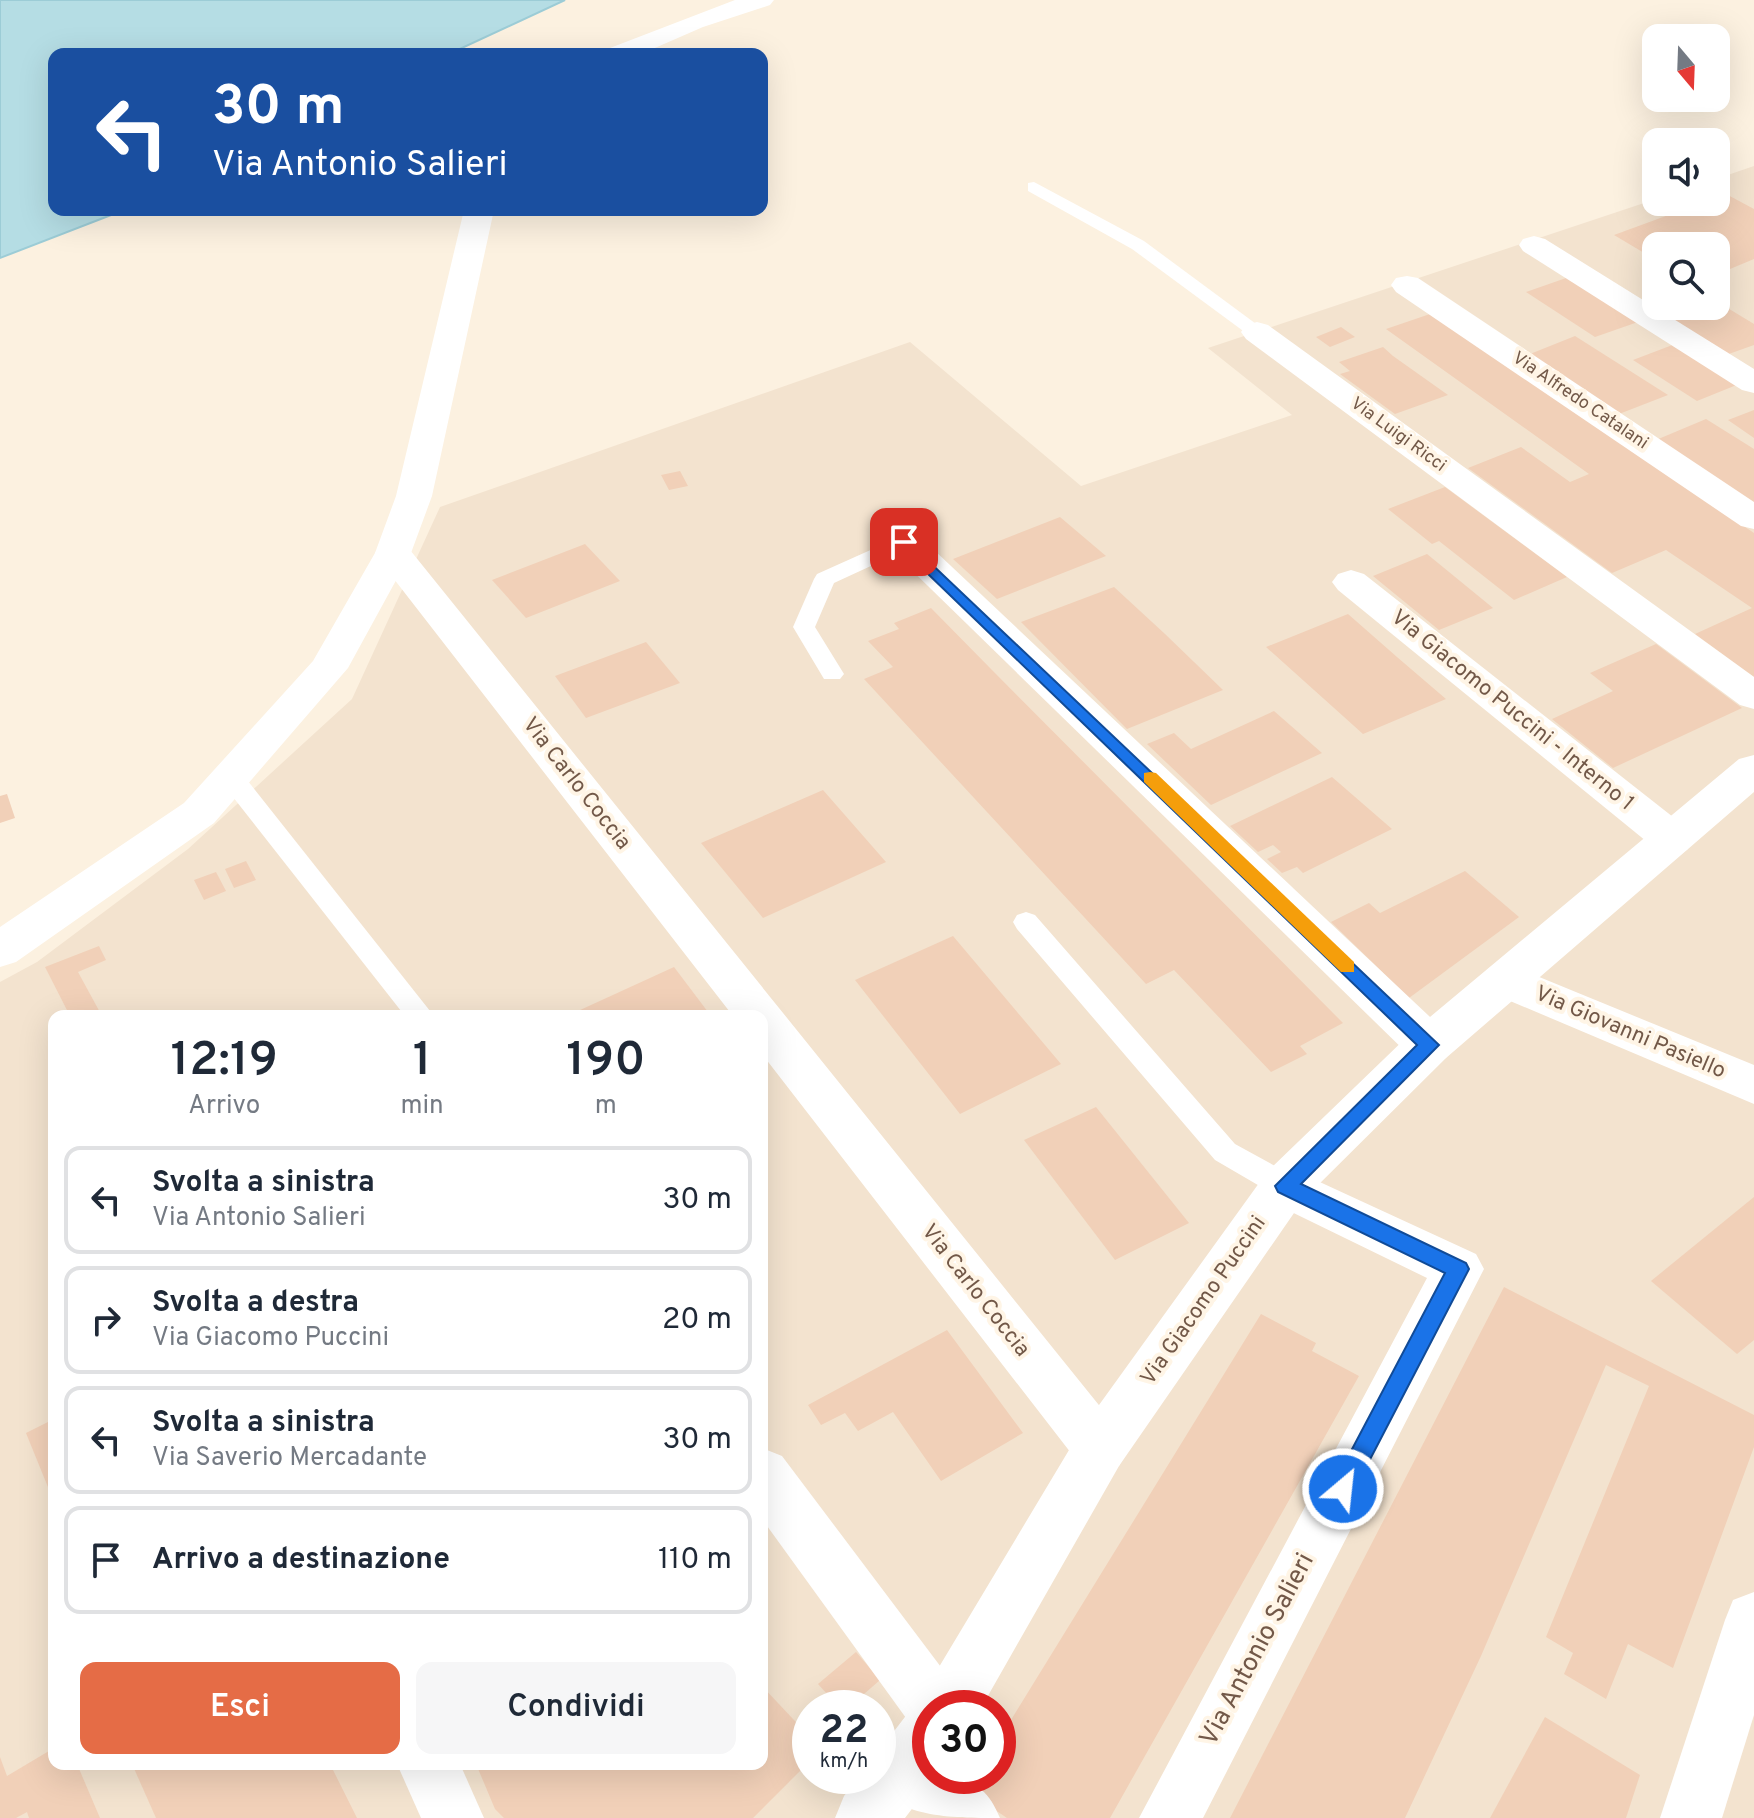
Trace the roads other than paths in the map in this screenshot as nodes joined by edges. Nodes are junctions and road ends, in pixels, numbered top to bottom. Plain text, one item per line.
1 (761, 0) edge
2 (633, 48) edge
3 (1034, 187) dead end
4 (478, 216) edge
5 (1534, 245) dead end
6 (1407, 285) dead end
7 (1257, 332) joint
8 (1754, 383) edge
9 (1754, 518) edge
10 (904, 542) joint
11 (393, 553) junction
12 (1351, 582) dead end
13 (832, 674) dead end
14 (1754, 696) edge
15 (231, 777) junction
16 (1746, 787) edge
17 (1672, 839) junction
18 (1026, 922) dead end
19 (0, 950) edge
20 (1505, 980) junction
21 (415, 1010) edge
22 (754, 1010) edge
23 (768, 1028) edge
24 (1429, 1045) junction
25 (1754, 1085) edge
26 (1285, 1186) junction
27 (1100, 1448) junction
28 (768, 1482) edge
29 (1754, 1620) edge
30 (922, 1690) edge
31 (959, 1690) edge
32 (431, 1770) edge
33 (899, 1776) edge
34 (453, 1818) edge
35 (969, 1818) edge
36 (1170, 1818) edge
37 (1691, 1818) edge

1 - 2 street
3 - 7 lane, Via Luigi Ricci
4 - 11 street
5 - 8 street
6 - 9 street, Via Alfredo Catalani
7 - 14 street, Via Luigi Ricci
10 - 13 lane
10 - 24 street
11 - 15 street
11 - 22 street, Via Carlo Coccia
12 - 17 street, Via Giacomo Puccini - Interno 1
15 - 19 street
15 - 21 lane
16 - 17 street, Via Giacomo Puccini
17 - 20 street, Via Giacomo Puccini
18 - 26 lane
20 - 24 street, Via Giacomo Puccini
20 - 25 street, Via Giovanni Pasiello
23 - 27 street, Via Carlo Coccia
24 - 26 street, Via Giacomo Puccini
26 - 27 street, Via Giacomo Puccini
26 - 36 street, Via Antonio Salieri
27 - 31 street, Via Giacomo Puccini
28 - 30 street
29 - 37 street
32 - 34 street
33 - 35 street

